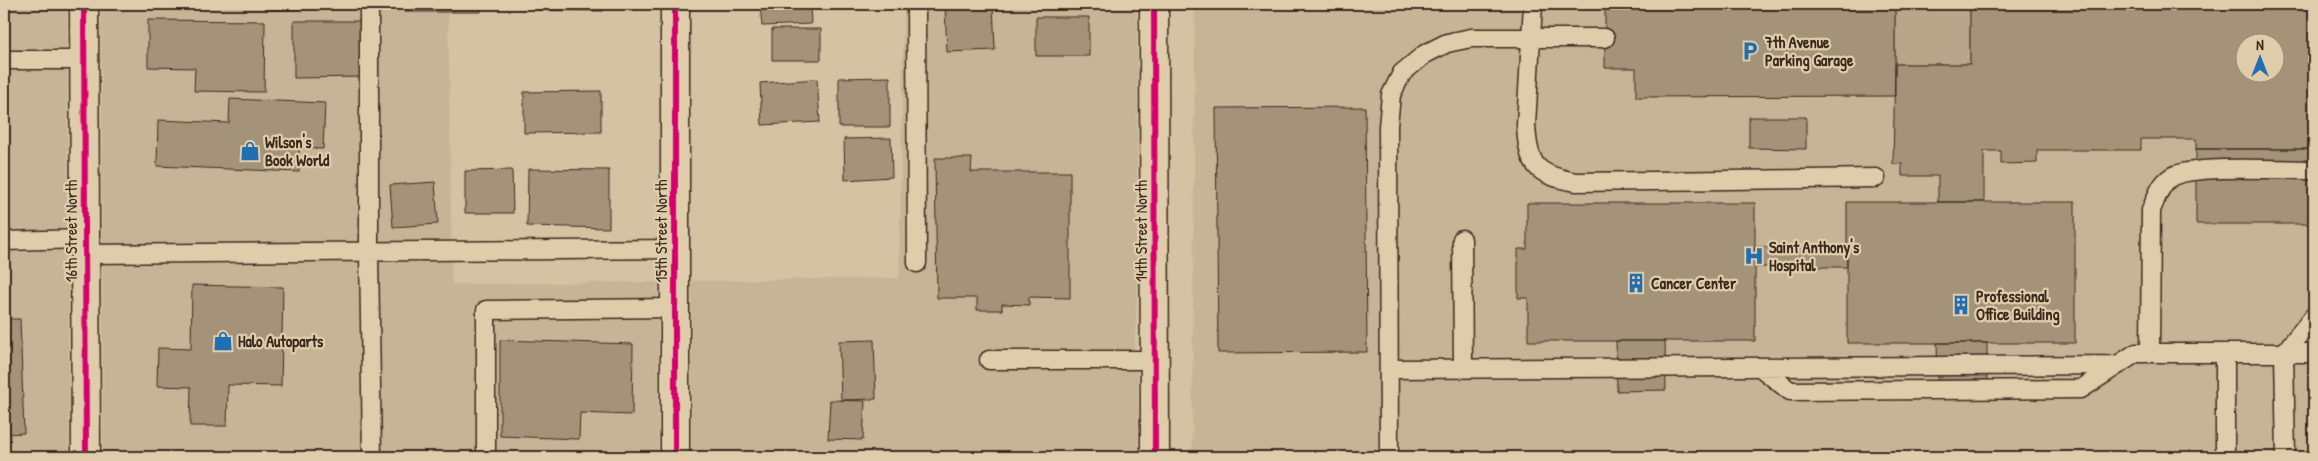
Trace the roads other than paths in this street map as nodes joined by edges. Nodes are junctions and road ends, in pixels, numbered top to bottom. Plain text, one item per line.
1 (84, 4) edge
2 (369, 4) edge
3 (675, 4) edge
4 (916, 4) edge
5 (1154, 4) edge
6 (1533, 4) edge
7 (1531, 38) junction
8 (1605, 38) dead end
9 (4, 60) edge
10 (84, 60) junction
11 (2314, 170) edge
12 (1876, 178) dead end
13 (1462, 239) dead end
14 (4, 241) edge
15 (85, 247) junction
16 (675, 249) junction
17 (369, 251) junction
18 (918, 263) dead end
19 (675, 308) junction
20 (2314, 316) edge
21 (2150, 353) junction
22 (2224, 353) junction
23 (2284, 353) junction
24 (2314, 353) edge
25 (989, 360) dead end
26 (1155, 360) junction
27 (2118, 365) junction
28 (1760, 366) junction
29 (1463, 368) junction
30 (1389, 369) junction
31 (86, 457) edge
32 (372, 457) edge
33 (486, 457) edge
34 (675, 457) edge
35 (1155, 457) edge
36 (1389, 457) edge
37 (2225, 457) edge
38 (2286, 457) edge

1 - 10 street, 16th Street North
2 - 17 lane
3 - 16 street, 15th Street North
4 - 18 lane
5 - 26 street, 14th Street North
6 - 7 lane
7 - 8 lane
7 - 12 lane
7 - 30 lane
9 - 10 lane
10 - 15 street, 16th Street North
11 - 21 lane
13 - 29 lane
14 - 15 lane
15 - 17 lane
15 - 31 street, 16th Street North
16 - 17 lane
16 - 19 street, 15th Street North
17 - 32 lane
19 - 33 lane
19 - 34 street, 15th Street North
20 - 23 lane
21 - 22 lane
21 - 27 lane
22 - 23 lane
22 - 37 lane
23 - 24 lane
23 - 38 lane
25 - 26 lane
26 - 35 street, 14th Street North
27 - 28 lane
27 - 28 lane
28 - 29 lane
29 - 30 lane
30 - 36 lane

